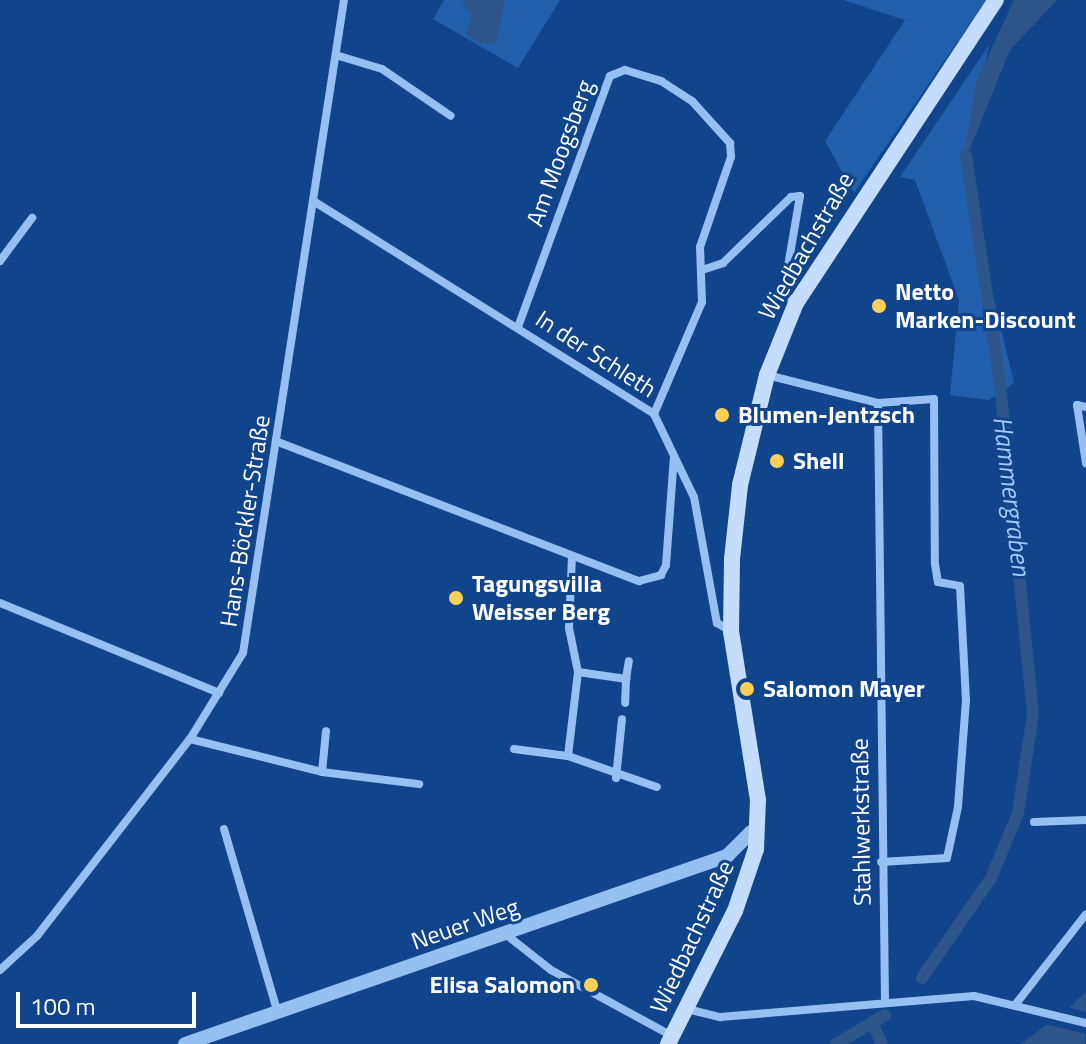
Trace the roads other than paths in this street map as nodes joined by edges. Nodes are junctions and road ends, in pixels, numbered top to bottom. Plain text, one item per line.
1 (344, 0) edge
2 (996, 0) edge
3 (339, 56) junction
4 (451, 116) dead end
5 (315, 202) junction
6 (32, 218) dead end
7 (0, 261) edge
8 (705, 269) junction
9 (796, 303) junction
10 (518, 327) junction
11 (767, 375) junction
12 (878, 403) junction
13 (1082, 406) edge
14 (654, 414) junction
15 (278, 442) junction
16 (674, 457) junction
17 (1086, 463) edge
18 (572, 557) junction
19 (0, 603) edge
20 (731, 632) junction
21 (629, 661) dead end
22 (578, 672) junction
23 (626, 679) junction
24 (219, 693) junction
25 (625, 703) dead end
26 (622, 719) dead end
27 (326, 731) dead end
28 (190, 739) junction
29 (514, 749) dead end
30 (568, 756) junction
31 (322, 772) junction
32 (616, 778) junction
33 (419, 784) dead end
34 (657, 787) dead end
35 (1086, 820) edge
36 (1034, 822) dead end
37 (224, 829) dead end
38 (751, 832) junction
39 (881, 862) junction
40 (1086, 914) edge
41 (504, 933) junction
42 (0, 970) edge
43 (885, 1001) junction
44 (1015, 1005) junction
45 (687, 1009) junction
46 (277, 1010) junction
47 (1086, 1023) edge
48 (670, 1040) edge
49 (185, 1044) edge

1 - 3 street, Hans-Böckler-Straße
2 - 9 main road, Wiedbachstraße
3 - 4 street
3 - 5 street, Hans-Böckler-Straße
5 - 10 street, In der Schleth
5 - 15 street, Hans-Böckler-Straße
6 - 7 street
8 - 9 street
8 - 10 street, Am Moogsberg
8 - 14 street, Am Moogsberg
9 - 11 main road, Wiedbachstraße
10 - 14 street, In der Schleth
11 - 12 street
11 - 20 main road, Wiedbachstraße
12 - 39 street, Stahlwerkstraße
12 - 39 street
13 - 17 street
14 - 16 street, In der Schleth
15 - 18 street
15 - 24 street, Hans-Böckler-Straße
16 - 18 street
16 - 20 street, In der Schleth
18 - 22 street
19 - 24 street
20 - 38 main road, Wiedbachstraße
21 - 23 street
22 - 23 street
22 - 30 street
23 - 25 street
24 - 28 street, Hans-Böckler-Straße
26 - 32 street
27 - 31 street
28 - 31 street
28 - 42 street, Hans-Böckler-Straße
29 - 30 street
30 - 32 street
31 - 33 street
32 - 34 street
35 - 36 street
37 - 46 street
38 - 41 street, Neuer Weg
38 - 45 main road, Wiedbachstraße
39 - 43 street, Stahlwerkstraße
40 - 44 street
41 - 46 street, Neuer Weg
41 - 48 street
43 - 44 street
43 - 45 street
44 - 47 street
45 - 48 main road, Wiedbachstraße
46 - 49 street, Neuer Weg

